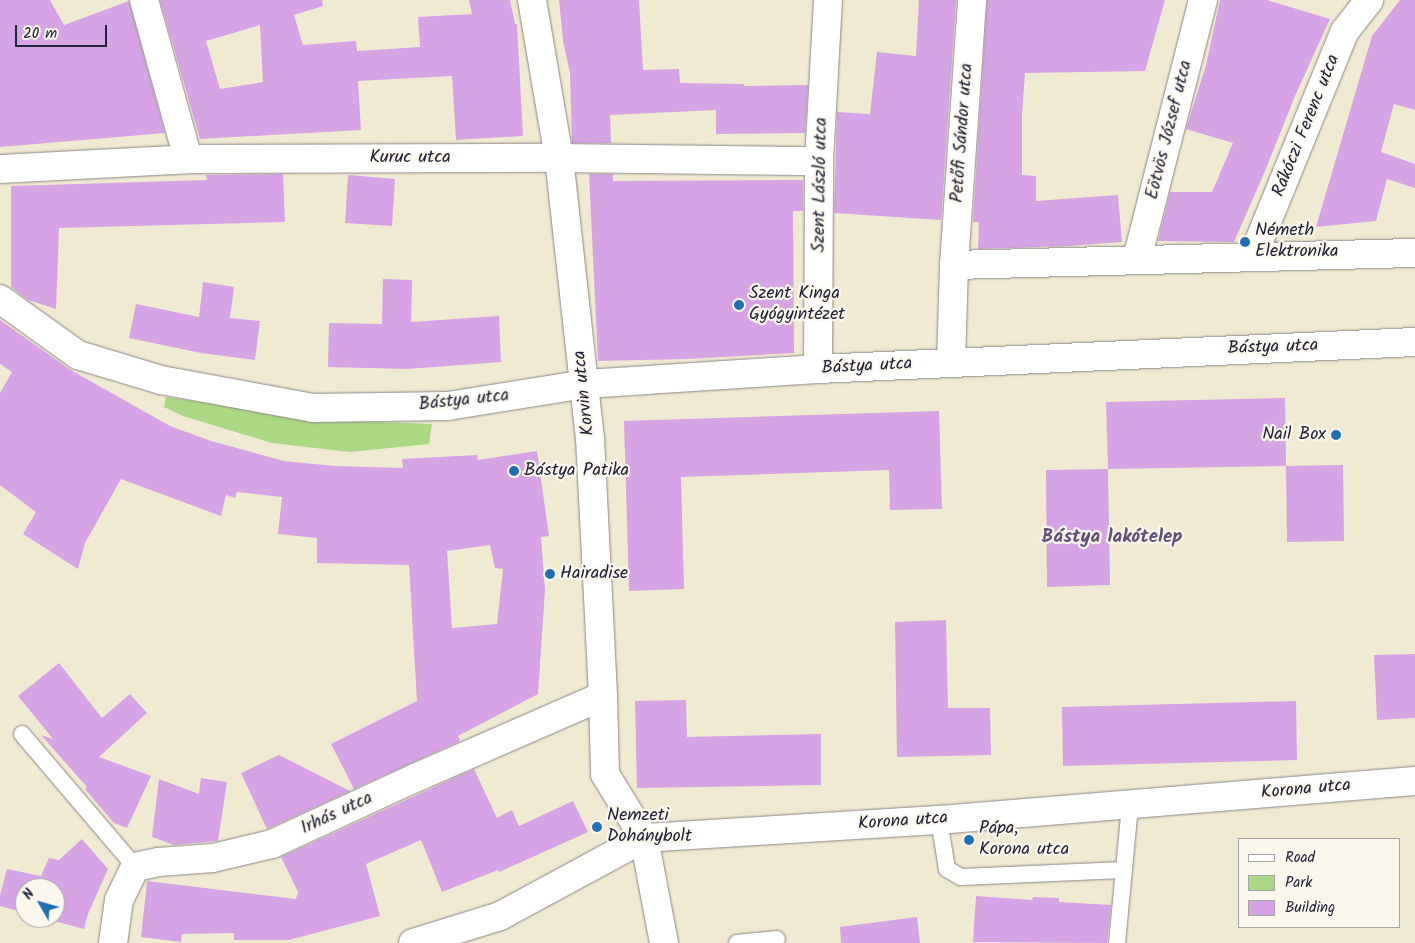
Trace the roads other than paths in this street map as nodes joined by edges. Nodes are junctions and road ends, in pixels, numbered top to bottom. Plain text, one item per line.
1 (144, 0) edge
2 (532, 0) edge
3 (828, 0) edge
4 (972, 0) edge
5 (1203, 0) edge
6 (1369, 0) edge
7 (559, 158) junction
8 (188, 159) junction
9 (819, 161) junction
10 (0, 169) edge
11 (1415, 253) edge
12 (1253, 256) junction
13 (1137, 259) junction
14 (954, 265) junction
15 (0, 299) edge
16 (1415, 342) edge
17 (951, 362) junction
18 (818, 369) junction
19 (585, 384) junction
20 (603, 696) junction
21 (22, 734) dead end
22 (1415, 781) edge
23 (1130, 805) junction
24 (939, 820) junction
25 (644, 838) junction
26 (135, 867) junction
27 (1124, 870) junction
28 (777, 939) dead end
29 (113, 943) edge
30 (413, 943) edge
31 (664, 943) edge
32 (737, 943) edge
33 (1118, 943) edge

1 - 8 street
2 - 7 street, Korvin utca
3 - 9 street, Szent László utca
4 - 14 street, Petőfi Sándor utca
5 - 13 street, Eötvös József utca
6 - 12 street, Rákóczi Ferenc utca
7 - 8 street, Kuruc utca
7 - 9 street, Kuruc utca
7 - 19 street, Korvin utca
8 - 10 street, Kuruc utca
9 - 18 street, Szent László utca
11 - 12 street
12 - 13 street
13 - 14 street
14 - 17 street
15 - 19 street, Bástya utca
16 - 17 street, Bástya utca
17 - 18 street, Bástya utca
18 - 19 street, Bástya utca
19 - 20 street, Korvin utca
20 - 25 street, Korvin utca
20 - 26 street, Irhás utca
21 - 26 lane
22 - 23 street, Korona utca
23 - 24 street, Korona utca
23 - 27 lane
24 - 25 street, Korona utca
24 - 27 lane
25 - 30 street, Korona utca
25 - 31 street
26 - 29 street
27 - 33 lane
28 - 32 lane

